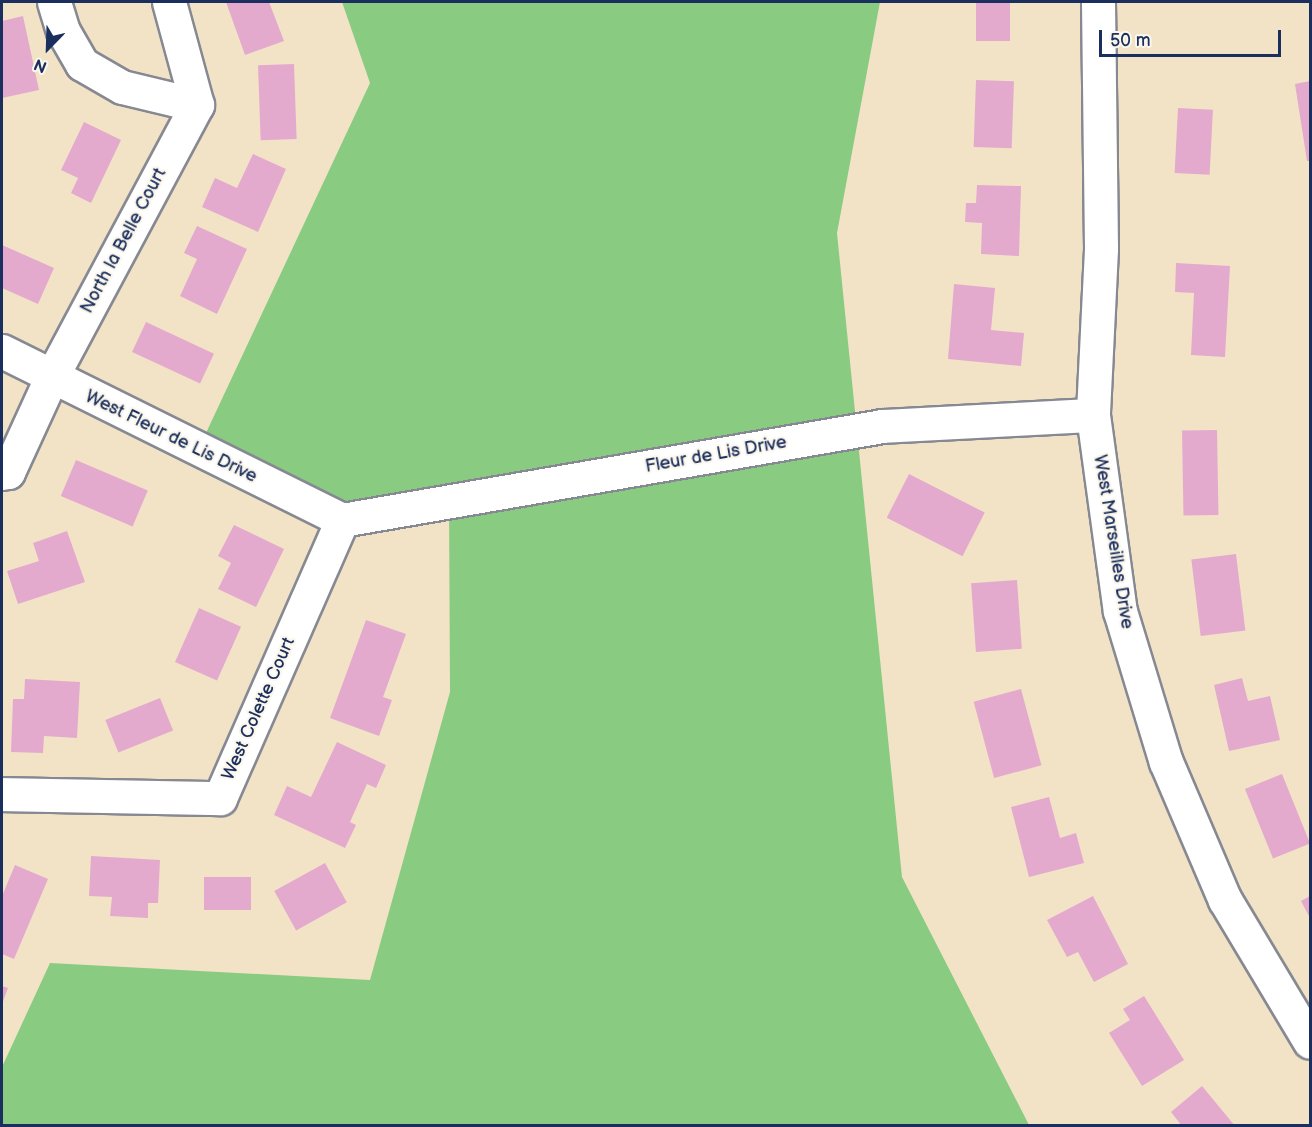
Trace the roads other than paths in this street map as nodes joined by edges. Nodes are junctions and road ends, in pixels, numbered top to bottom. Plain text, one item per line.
1 (54, 2) edge
2 (169, 2) edge
3 (1098, 2) edge
4 (197, 105) junction
5 (2, 351) edge
6 (51, 378) junction
7 (1093, 415) junction
8 (2, 472) edge
9 (342, 520) junction
10 (2, 794) edge
11 (1311, 1042) edge

1 - 4 street
2 - 4 street
3 - 7 street, West Marseilles Drive
4 - 6 street, North la Belle Court
5 - 6 street, West Fleur de Lis Drive
6 - 8 street, North la Belle Court
6 - 9 street, West Fleur de Lis Drive
7 - 9 street, Fleur de Lis Drive
7 - 11 street, West Marseilles Drive
9 - 10 street, West Colette Court

